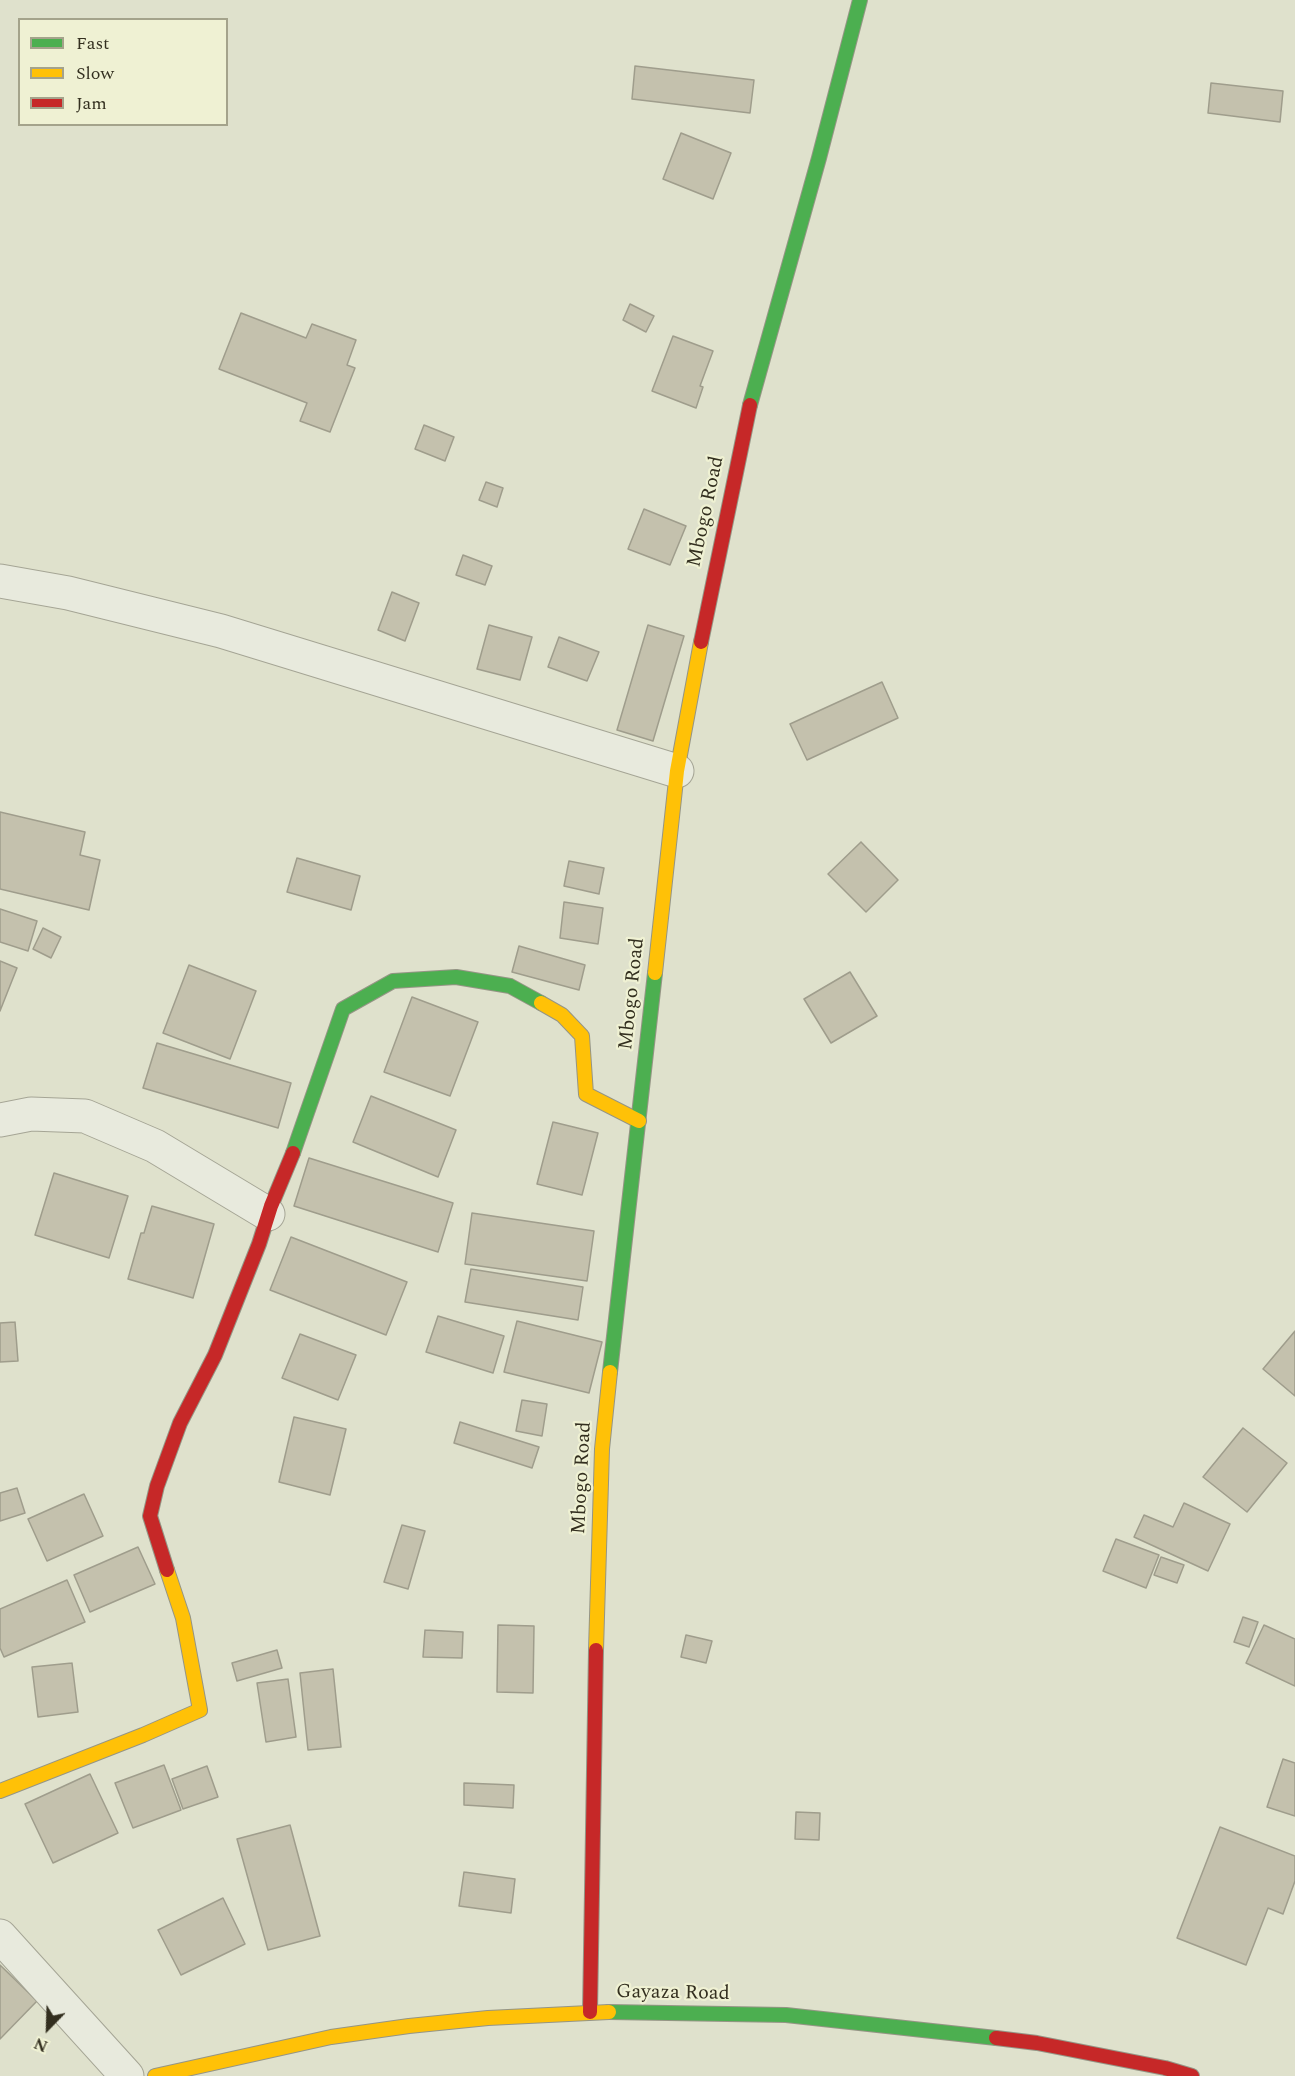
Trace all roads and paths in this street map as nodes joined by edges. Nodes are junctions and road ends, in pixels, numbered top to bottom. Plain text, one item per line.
1 (860, 0) edge
2 (0, 581) edge
3 (677, 771) junction
4 (0, 1120) edge
5 (639, 1121) junction
6 (268, 1214) junction
7 (0, 1791) edge
8 (0, 1936) edge
9 (590, 2012) junction
10 (128, 2076) edge
11 (155, 2076) edge
12 (1192, 2076) edge

1 - 3 main road, Mbogo Road
2 - 3 street
3 - 5 main road, Mbogo Road
4 - 6 street
5 - 6 main road
5 - 9 main road, Mbogo Road
6 - 7 main road
8 - 10 street
9 - 11 main road, Gayaza Road
9 - 12 main road, Gayaza Road

